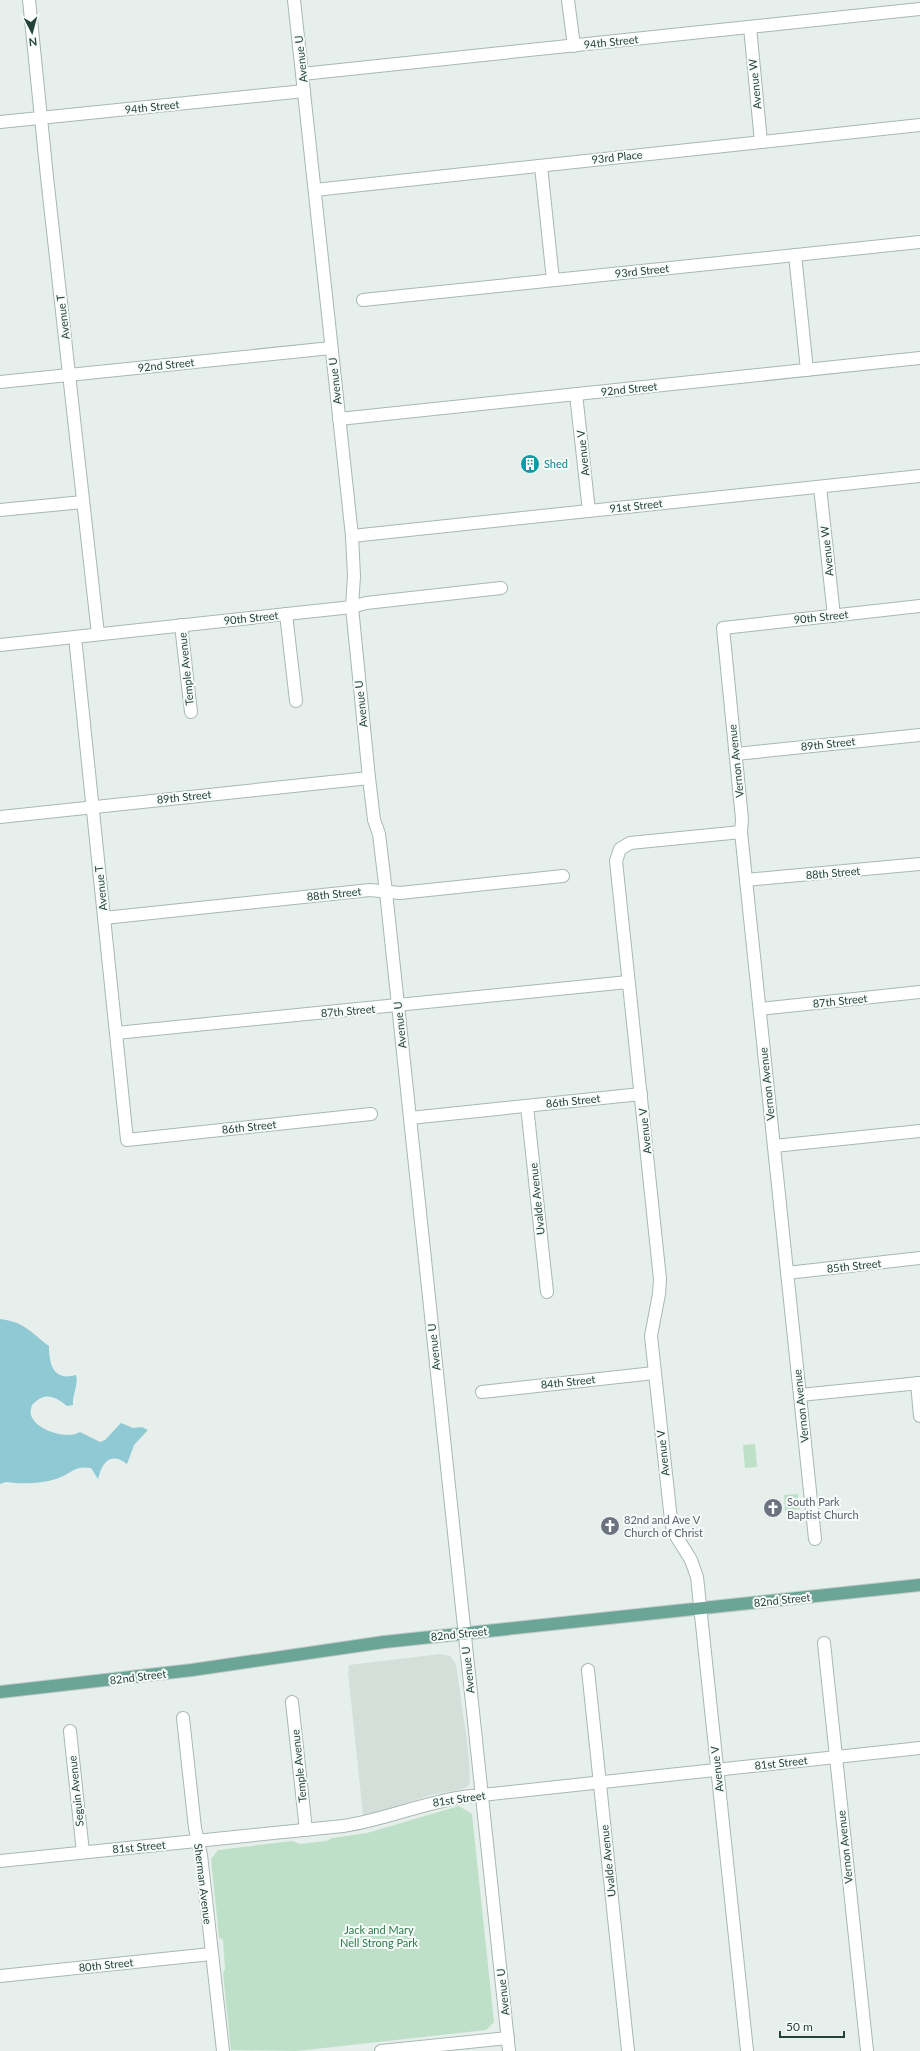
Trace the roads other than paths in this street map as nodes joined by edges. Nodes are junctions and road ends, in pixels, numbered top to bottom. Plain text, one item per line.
1 (29, 0) edge
2 (294, 0) edge
3 (568, 0) edge
4 (920, 9) edge
5 (750, 27) junction
6 (574, 46) junction
7 (302, 74) junction
8 (304, 91) junction
9 (42, 118) junction
10 (0, 122) edge
11 (920, 125) edge
12 (761, 142) junction
13 (541, 166) junction
14 (315, 190) junction
15 (920, 242) edge
16 (795, 255) junction
17 (553, 280) junction
18 (363, 300) dead end
19 (331, 348) junction
20 (920, 358) edge
21 (807, 370) junction
22 (70, 375) junction
23 (0, 382) edge
24 (576, 394) junction
25 (339, 419) junction
26 (920, 476) edge
27 (820, 487) junction
28 (83, 502) junction
29 (0, 510) edge
30 (589, 511) junction
31 (352, 536) junction
32 (501, 588) dead end
33 (920, 606) edge
34 (352, 607) junction
35 (286, 614) junction
36 (834, 616) junction
37 (181, 626) junction
38 (723, 628) joint
39 (98, 634) junction
40 (75, 637) junction
41 (0, 645) edge
42 (296, 701) dead end
43 (191, 712) dead end
44 (920, 735) edge
45 (736, 754) junction
46 (369, 778) junction
47 (93, 807) junction
48 (0, 817) edge
49 (741, 832) junction
50 (920, 864) edge
51 (563, 876) dead end
52 (746, 880) junction
53 (386, 892) junction
54 (104, 918) junction
55 (628, 982) junction
56 (920, 992) edge
57 (398, 1006) junction
58 (760, 1009) junction
59 (116, 1033) junction
60 (641, 1094) junction
61 (527, 1106) junction
62 (371, 1114) dead end
63 (410, 1118) junction
64 (920, 1131) edge
65 (127, 1140) joint
66 (774, 1146) junction
67 (920, 1258) edge
68 (787, 1273) junction
69 (546, 1292) dead end
70 (654, 1373) junction
71 (918, 1383) edge
72 (482, 1392) dead end
73 (800, 1395) junction
74 (920, 1416) edge
75 (815, 1539) dead end
76 (920, 1585) edge
77 (701, 1608) junction
78 (464, 1634) junction
79 (824, 1643) dead end
80 (588, 1670) dead end
81 (0, 1692) edge
82 (292, 1702) dead end
83 (183, 1718) dead end
84 (70, 1731) dead end
85 (920, 1748) edge
86 (835, 1757) junction
87 (717, 1769) junction
88 (600, 1782) junction
89 (482, 1796) junction
90 (306, 1830) junction
91 (198, 1842) junction
92 (83, 1852) junction
93 (0, 1861) edge
94 (211, 1954) junction
95 (0, 1976) edge
96 (508, 2038) junction
97 (223, 2051) edge
98 (381, 2051) edge
99 (509, 2051) edge
100 (628, 2051) edge
101 (747, 2051) edge
102 (867, 2051) edge

1 - 9 street, Avenue T
2 - 7 street, Avenue U
3 - 6 street
4 - 5 street, 94th Street
5 - 6 street, 94th Street
5 - 12 street, Avenue W
6 - 7 street, 94th Street
7 - 8 street, Avenue U
8 - 9 street, 94th Street
8 - 14 street, Avenue U
9 - 10 street, 94th Street
9 - 22 street, Avenue T
11 - 12 street, 93rd Place
12 - 13 street, 93rd Place
13 - 14 street, 93rd Place
13 - 17 street
14 - 19 street, Avenue U
15 - 16 street, 93rd Street
16 - 17 street, 93rd Street
16 - 21 street
17 - 18 street, 93rd Street
19 - 22 street, 92nd Street
19 - 25 street, Avenue U
20 - 21 street, 92nd Street
21 - 24 street, 92nd Street
22 - 23 street, 92nd Street
22 - 28 street, Avenue T
24 - 25 street, 92nd Street
24 - 30 street, Avenue V
25 - 31 street, Avenue U
26 - 27 street, 91st Street
27 - 30 street, 91st Street
27 - 36 street, Avenue W
28 - 29 street
28 - 39 street, Avenue T
30 - 31 street, 91st Street
31 - 34 street, Avenue U
32 - 34 street, 90th Street
33 - 36 street, 90th Street
34 - 35 street, 90th Street
34 - 46 street, Avenue U
35 - 37 street, 90th Street
35 - 42 street
36 - 38 street, 90th Street
37 - 39 street, 90th Street
37 - 43 street, Temple Avenue
38 - 45 street, Vernon Avenue
39 - 40 street, 90th Street
40 - 41 street, 90th Street
40 - 47 street, Avenue T
44 - 45 street, 89th Street
45 - 49 street, Vernon Avenue
46 - 47 street, 89th Street
46 - 53 street, Avenue U
47 - 48 street, 89th Street
47 - 54 street, Avenue T
49 - 52 street, Vernon Avenue
49 - 55 street, Avenue V
50 - 52 street, 88th Street
51 - 53 street, 88th Street
52 - 58 street, Vernon Avenue
53 - 54 street, 88th Street
53 - 57 street, Avenue U
54 - 59 street, Avenue T
55 - 57 street, 87th Street
55 - 60 street, Avenue V
56 - 58 street, 87th Street
57 - 59 street, 87th Street
57 - 63 street, Avenue U
58 - 66 street, Vernon Avenue
59 - 65 street, Avenue T
60 - 61 street, 86th Street
60 - 70 street, Avenue V
61 - 63 street, 86th Street
61 - 69 street, Uvalde Avenue
62 - 65 street, 86th Street
63 - 78 street, Avenue U
64 - 66 street
66 - 68 street, Vernon Avenue
67 - 68 street, 85th Street
68 - 73 street, Vernon Avenue
70 - 72 street, 84th Street
70 - 77 street, Avenue V
71 - 73 street
71 - 74 street
73 - 75 street, Vernon Avenue
76 - 77 main road, 82nd Street
77 - 78 main road, 82nd Street
77 - 87 street, Avenue V
78 - 81 main road, 82nd Street
78 - 89 street, Avenue U
79 - 86 street, Vernon Avenue
80 - 88 street, Uvalde Avenue
82 - 90 street, Temple Avenue
83 - 91 street, Sherman Avenue
84 - 92 street, Seguin Avenue
85 - 86 street, 81st Street
86 - 87 street, 81st Street
86 - 102 street, Vernon Avenue
87 - 88 street, 81st Street
87 - 101 street, Avenue V
88 - 89 street, 81st Street
88 - 100 street, Uvalde Avenue
89 - 90 street, 81st Street
89 - 96 street, Avenue U
90 - 91 street, 81st Street
91 - 92 street, 81st Street
91 - 94 street, Sherman Avenue
92 - 93 street, 81st Street
94 - 95 street, 80th Street
94 - 97 street, Sherman Avenue
96 - 98 street
96 - 99 street, Avenue U

